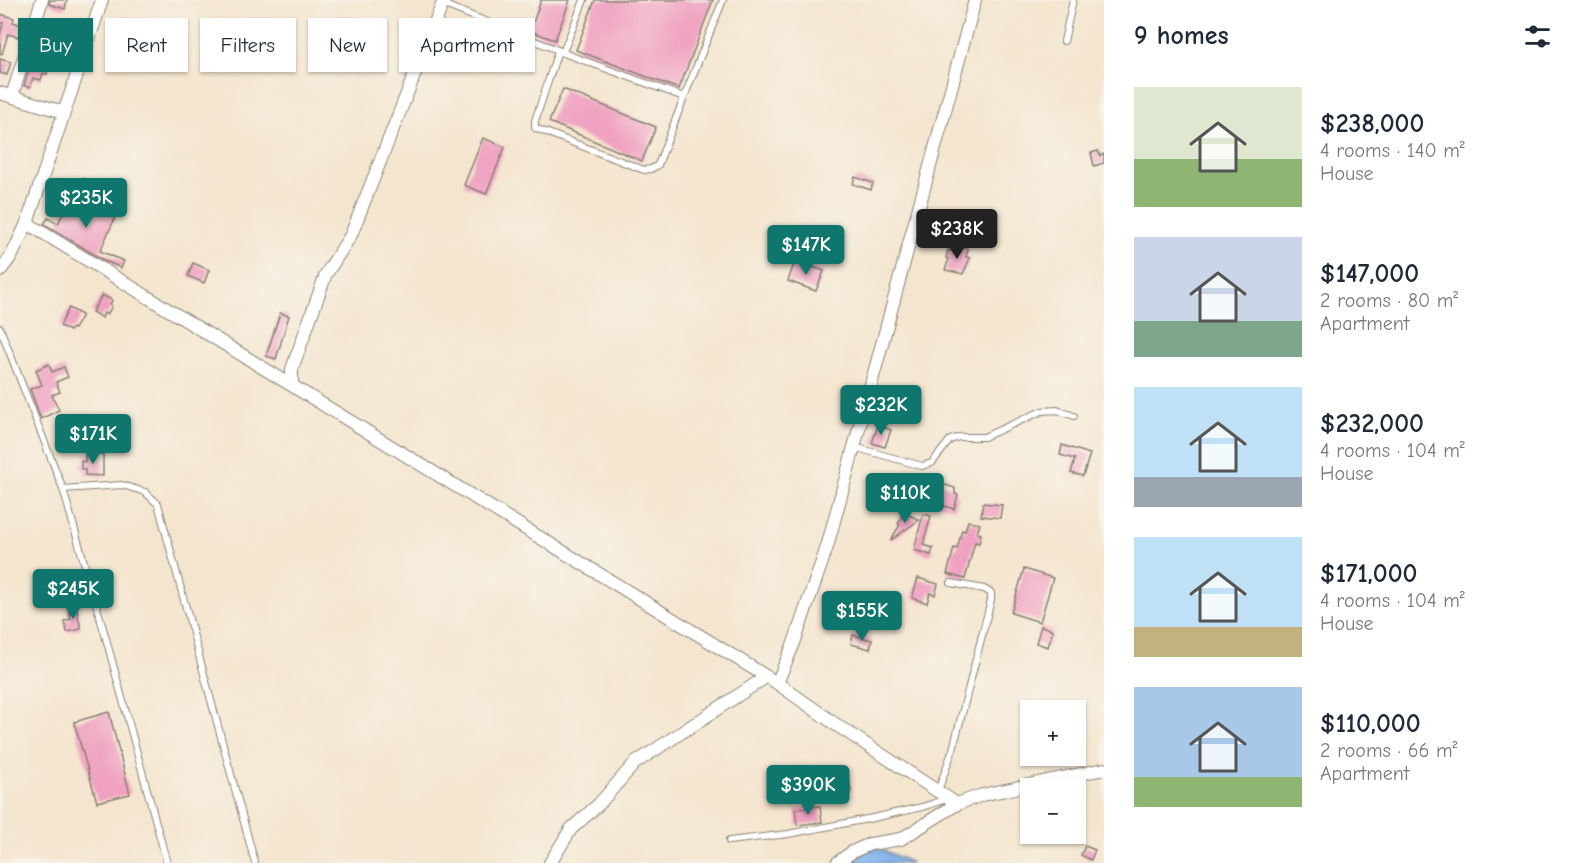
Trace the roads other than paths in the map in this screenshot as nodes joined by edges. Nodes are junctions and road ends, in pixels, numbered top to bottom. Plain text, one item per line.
1 (42, 0) edge
2 (102, 0) edge
3 (584, 0) edge
4 (723, 0) edge
5 (975, 0) edge
6 (1072, 0) edge
7 (443, 2) edge
8 (1064, 41) dead end
9 (558, 51) junction
10 (6, 95) edge
11 (685, 95) junction
12 (63, 112) junction
13 (27, 223) junction
14 (0, 271) edge
15 (0, 328) edge
16 (291, 385) junction
17 (1074, 416) dead end
18 (854, 447) junction
19 (63, 489) junction
20 (951, 583) dead end
21 (772, 680) junction
22 (1104, 769) edge
23 (947, 798) junction
24 (729, 841) dead end
25 (167, 863) edge
26 (255, 863) edge
27 (550, 863) edge
28 (837, 863) edge

1 - 10 street
2 - 12 street
3 - 9 lane
4 - 11 lane
5 - 18 street
6 - 8 lane
7 - 9 lane
7 - 16 street
9 - 11 lane
9 - 11 lane
10 - 12 street
12 - 13 street
13 - 14 street
13 - 16 street
15 - 19 lane
16 - 21 street
17 - 18 lane
18 - 21 street
19 - 25 lane
19 - 26 lane
20 - 23 lane
21 - 23 street
21 - 27 street
22 - 23 street
23 - 24 lane
23 - 28 street

